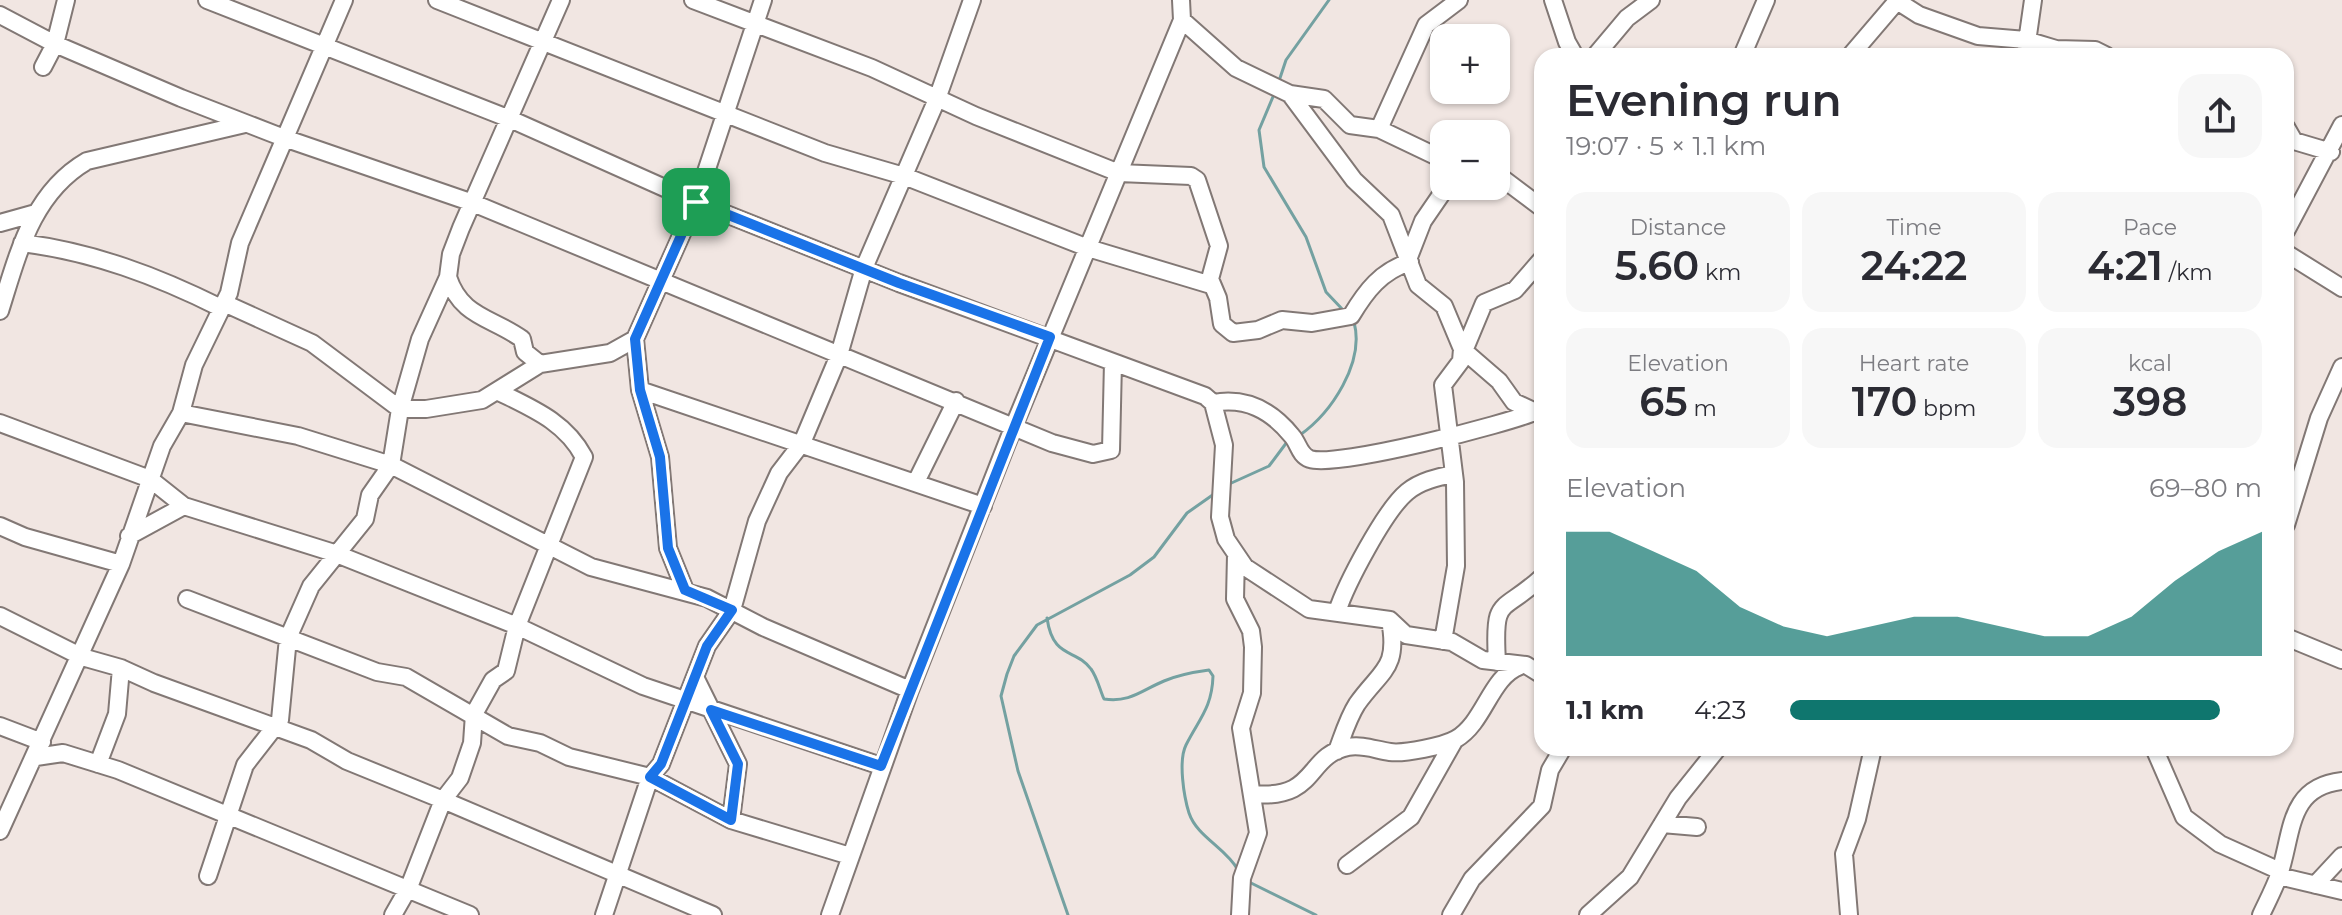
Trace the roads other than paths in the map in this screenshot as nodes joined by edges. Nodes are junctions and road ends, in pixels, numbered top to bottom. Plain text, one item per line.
1 (66, 0) edge
2 (207, 0) edge
3 (344, 0) edge
4 (437, 0) edge
5 (561, 0) edge
6 (693, 0) edge
7 (763, 0) edge
8 (972, 0) edge
9 (1181, 0) edge
10 (1459, 0) edge
11 (1553, 0) edge
12 (1651, 0) edge
13 (1766, 0) edge
14 (2033, 0) edge
15 (0, 15) edge
16 (1182, 20) junction
17 (753, 25) junction
18 (1612, 37) junction
19 (542, 40) junction
20 (55, 44) junction
21 (325, 48) junction
22 (1572, 48) edge
23 (1602, 48) edge
24 (1612, 48) edge
25 (1745, 48) edge
26 (1857, 48) edge
27 (2026, 48) edge
28 (43, 67) dead end
29 (1290, 94) junction
30 (937, 99) junction
31 (727, 114) junction
32 (510, 119) junction
33 (245, 124) junction
34 (2342, 125) edge
35 (1379, 129) junction
36 (284, 138) junction
37 (2294, 141) edge
38 (2335, 147) edge
39 (1430, 153) edge
40 (1119, 173) junction
41 (904, 176) junction
42 (1510, 184) edge
43 (1437, 200) edge
44 (696, 202) junction
45 (1534, 202) edge
46 (473, 203) junction
47 (36, 213) junction
48 (2294, 217) edge
49 (0, 223) edge
50 (22, 243) junction
51 (1088, 248) junction
52 (2294, 258) edge
53 (1409, 260) junction
54 (864, 268) junction
55 (1534, 268) edge
56 (448, 277) junction
57 (660, 282) junction
58 (1211, 285) junction
59 (2342, 288) edge
60 (223, 306) junction
61 (0, 311) edge
62 (1050, 337) junction
63 (635, 339) junction
64 (1463, 350) junction
65 (839, 355) junction
66 (1113, 362) junction
67 (540, 364) junction
68 (2342, 367) edge
69 (640, 390) junction
70 (497, 391) junction
71 (956, 401) junction
72 (1213, 403) junction
73 (400, 409) junction
74 (1534, 410) edge
75 (181, 413) junction
76 (1534, 414) edge
77 (0, 423) edge
78 (1013, 428) junction
79 (1451, 436) junction
80 (802, 443) junction
81 (391, 465) junction
82 (1454, 474) junction
83 (150, 479) junction
84 (916, 482) junction
85 (2294, 499) edge
86 (184, 506) junction
87 (983, 506) junction
88 (0, 526) edge
89 (129, 536) junction
90 (547, 544) junction
91 (1235, 550) junction
92 (334, 553) junction
93 (121, 564) junction
94 (1534, 582) edge
95 (685, 590) junction
96 (187, 599) dead end
97 (732, 610) junction
98 (1337, 612) junction
99 (0, 616) edge
100 (1390, 620) junction
101 (517, 626) junction
102 (288, 638) junction
103 (2294, 640) edge
104 (1443, 641) junction
105 (82, 657) junction
106 (2342, 660) edge
107 (1497, 662) junction
108 (1526, 665) junction
109 (121, 668) junction
110 (1534, 670) edge
111 (695, 677) junction
112 (910, 690) junction
113 (684, 701) junction
114 (711, 710) junction
115 (474, 714) junction
116 (0, 726) edge
117 (272, 727) junction
118 (1454, 741) junction
119 (39, 749) junction
120 (1337, 751) junction
121 (1558, 756) edge
122 (1712, 756) edge
123 (1871, 756) edge
124 (2157, 756) edge
125 (98, 764) junction
126 (881, 766) junction
127 (650, 777) junction
128 (2342, 781) edge
129 (1253, 794) junction
130 (443, 800) junction
131 (229, 817) junction
132 (731, 820) junction
133 (2, 822) edge
134 (1662, 824) junction
135 (1697, 827) dead end
136 (850, 856) junction
137 (2342, 856) edge
138 (1347, 865) dead end
139 (2279, 874) junction
140 (619, 875) junction
141 (208, 876) dead end
142 (2315, 885) junction
143 (409, 887) junction
144 (2342, 891) edge
145 (393, 915) edge
146 (470, 915) edge
147 (604, 915) edge
148 (713, 915) edge
149 (830, 915) edge
150 (1240, 915) edge
151 (1451, 915) edge
152 (1588, 915) edge
153 (1849, 915) edge
154 (2261, 915) edge

1 - 20 street
2 - 21 street
3 - 21 street
4 - 19 street
5 - 19 street
6 - 17 street
7 - 17 street
8 - 30 street
9 - 16 street
10 - 35 street
11 - 22 street
12 - 18 street
13 - 25 street
14 - 27 street
15 - 20 street
16 - 29 street
16 - 40 street
17 - 30 street
17 - 31 street
18 - 23 street
18 - 24 street
19 - 31 street
19 - 32 street
20 - 28 street
20 - 33 street
21 - 32 street
21 - 36 street
26 - 27 street
29 - 35 street
29 - 53 street
30 - 40 street
30 - 41 street
31 - 41 street
31 - 44 street
32 - 44 street
32 - 46 street
33 - 36 street
33 - 47 street
34 - 38 street
35 - 39 street
36 - 46 street
36 - 60 street
37 - 38 street
38 - 48 street
40 - 51 street
40 - 58 street
41 - 51 street
41 - 54 street
42 - 45 street
43 - 53 street
44 - 54 street
44 - 57 street
46 - 56 street
46 - 57 street
47 - 49 street
47 - 50 street
50 - 60 street
50 - 61 street
51 - 58 street
51 - 62 street
52 - 59 street
53 - 58 street
53 - 64 street
54 - 62 street
54 - 65 street
55 - 64 street
56 - 67 street
56 - 73 street
57 - 63 street
57 - 65 street
60 - 73 street
60 - 75 street
62 - 66 street
62 - 78 street
63 - 67 street
63 - 69 street
64 - 74 street
64 - 79 street
65 - 71 street
65 - 80 street
66 - 72 street
66 - 78 street
67 - 70 street
68 - 85 street
69 - 80 street
69 - 95 street
70 - 73 street
70 - 90 street
71 - 78 street
71 - 84 street
72 - 79 street
72 - 91 street
73 - 81 street
75 - 81 street
75 - 83 street
76 - 79 street
77 - 83 street
78 - 87 street
79 - 82 street
80 - 84 street
80 - 97 street
81 - 90 street
81 - 92 street
82 - 98 street
82 - 104 street
83 - 86 street
83 - 89 street
84 - 87 street
86 - 89 street
86 - 92 street
87 - 112 street
88 - 93 street
89 - 93 street
90 - 95 street
90 - 101 street
91 - 98 street
91 - 129 street
92 - 101 street
92 - 102 street
93 - 105 street
94 - 107 street
95 - 97 street
96 - 102 street
97 - 111 street
97 - 112 street
98 - 100 street
99 - 105 street
100 - 104 street
100 - 120 street
101 - 113 street
101 - 115 street
102 - 115 street
102 - 117 street
103 - 106 street
104 - 107 street
105 - 109 street
105 - 119 street
107 - 108 street
108 - 110 street
108 - 118 street
109 - 117 street
109 - 125 street
111 - 113 street
111 - 114 street
112 - 126 street
113 - 114 street
113 - 127 street
114 - 126 street
114 - 132 street
115 - 127 street
115 - 130 street
116 - 119 street
117 - 130 street
117 - 131 street
118 - 120 street
118 - 138 street
119 - 125 street
119 - 133 street
120 - 129 street
121 - 151 street
122 - 134 street
123 - 153 street
124 - 139 street
125 - 131 street
126 - 136 street
127 - 132 street
127 - 140 street
128 - 139 street
129 - 150 street
130 - 140 street
130 - 143 street
131 - 141 street
131 - 143 street
132 - 136 street
134 - 135 street
134 - 152 street
136 - 149 street
137 - 142 street
139 - 142 street
139 - 154 street
140 - 147 street
140 - 148 street
142 - 144 street
143 - 145 street
143 - 146 street

